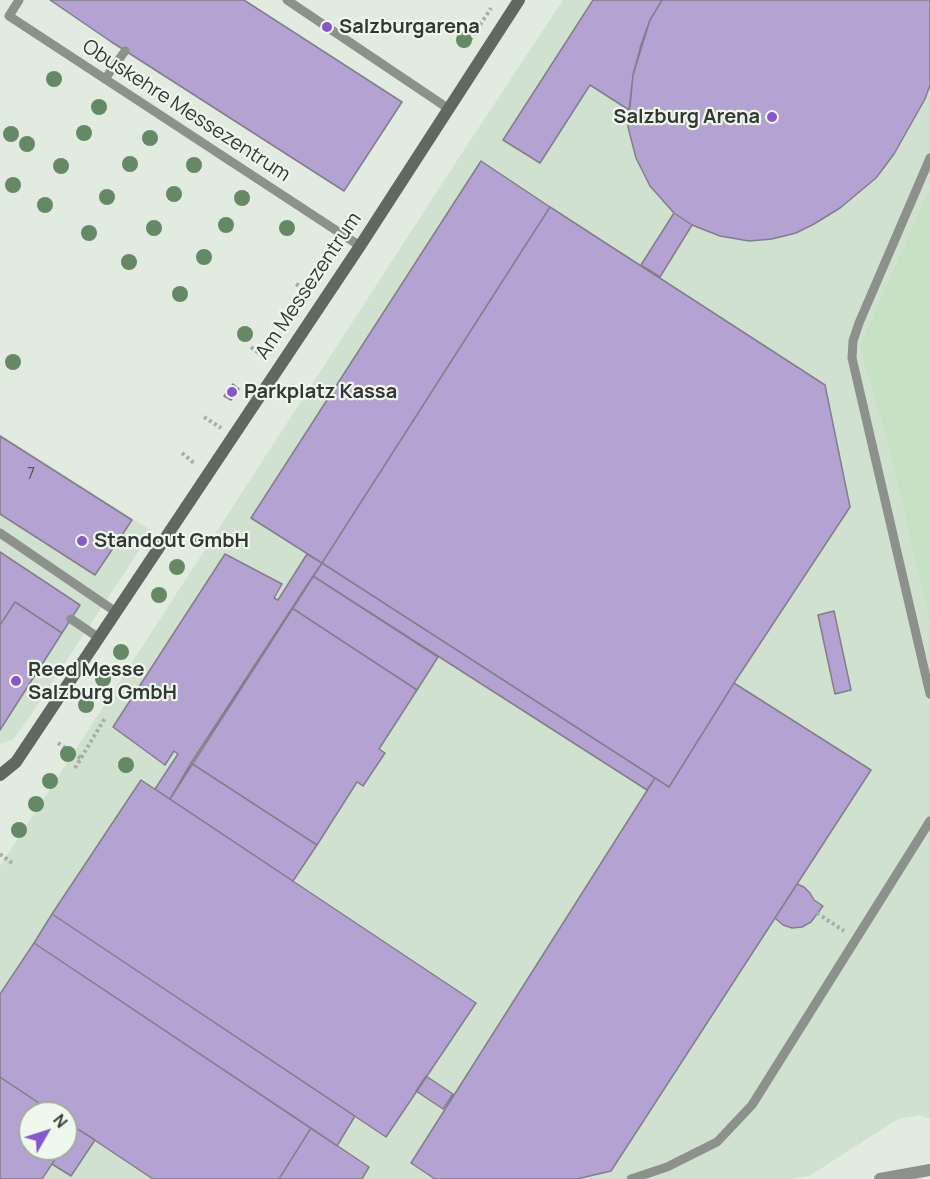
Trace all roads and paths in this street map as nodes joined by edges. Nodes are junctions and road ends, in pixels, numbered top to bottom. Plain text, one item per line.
1 (19, 0) edge
2 (287, 0) edge
3 (519, 0) edge
4 (125, 51) dead end
5 (105, 80) junction
6 (449, 109) junction
7 (930, 158) edge
8 (360, 246) junction
9 (296, 284) dead end
10 (314, 294) dead end
11 (252, 347) dead end
12 (270, 361) dead end
13 (204, 417) dead end
14 (224, 430) dead end
15 (182, 453) dead end
16 (199, 467) dead end
17 (0, 533) edge
18 (116, 612) junction
19 (71, 619) dead end
20 (99, 638) junction
21 (930, 694) edge
22 (105, 718) dead end
23 (58, 743) dead end
24 (82, 759) junction
25 (75, 768) dead end
26 (3, 772) edge
27 (930, 821) edge
28 (0, 854) edge
29 (12, 863) dead end
30 (817, 914) dead end
31 (856, 939) junction
32 (930, 1170) edge
33 (631, 1179) edge
34 (880, 1179) edge

1 - 5 lane, Obuskehre Messezentrum
2 - 6 lane
3 - 6 street, Am Messezentrum
4 - 5 lane
5 - 8 lane, Obuskehre Messezentrum
6 - 8 street, Am Messezentrum
7 - 21 lane
8 - 18 street, Am Messezentrum
9 - 10 path
11 - 12 path
13 - 14 path
15 - 16 path
17 - 18 lane
18 - 20 street, Am Messezentrum
19 - 20 lane
20 - 26 street, Am Messezentrum
22 - 24 path
23 - 24 path
24 - 25 path
27 - 31 lane
28 - 29 path
30 - 31 path
31 - 33 lane
32 - 34 street

